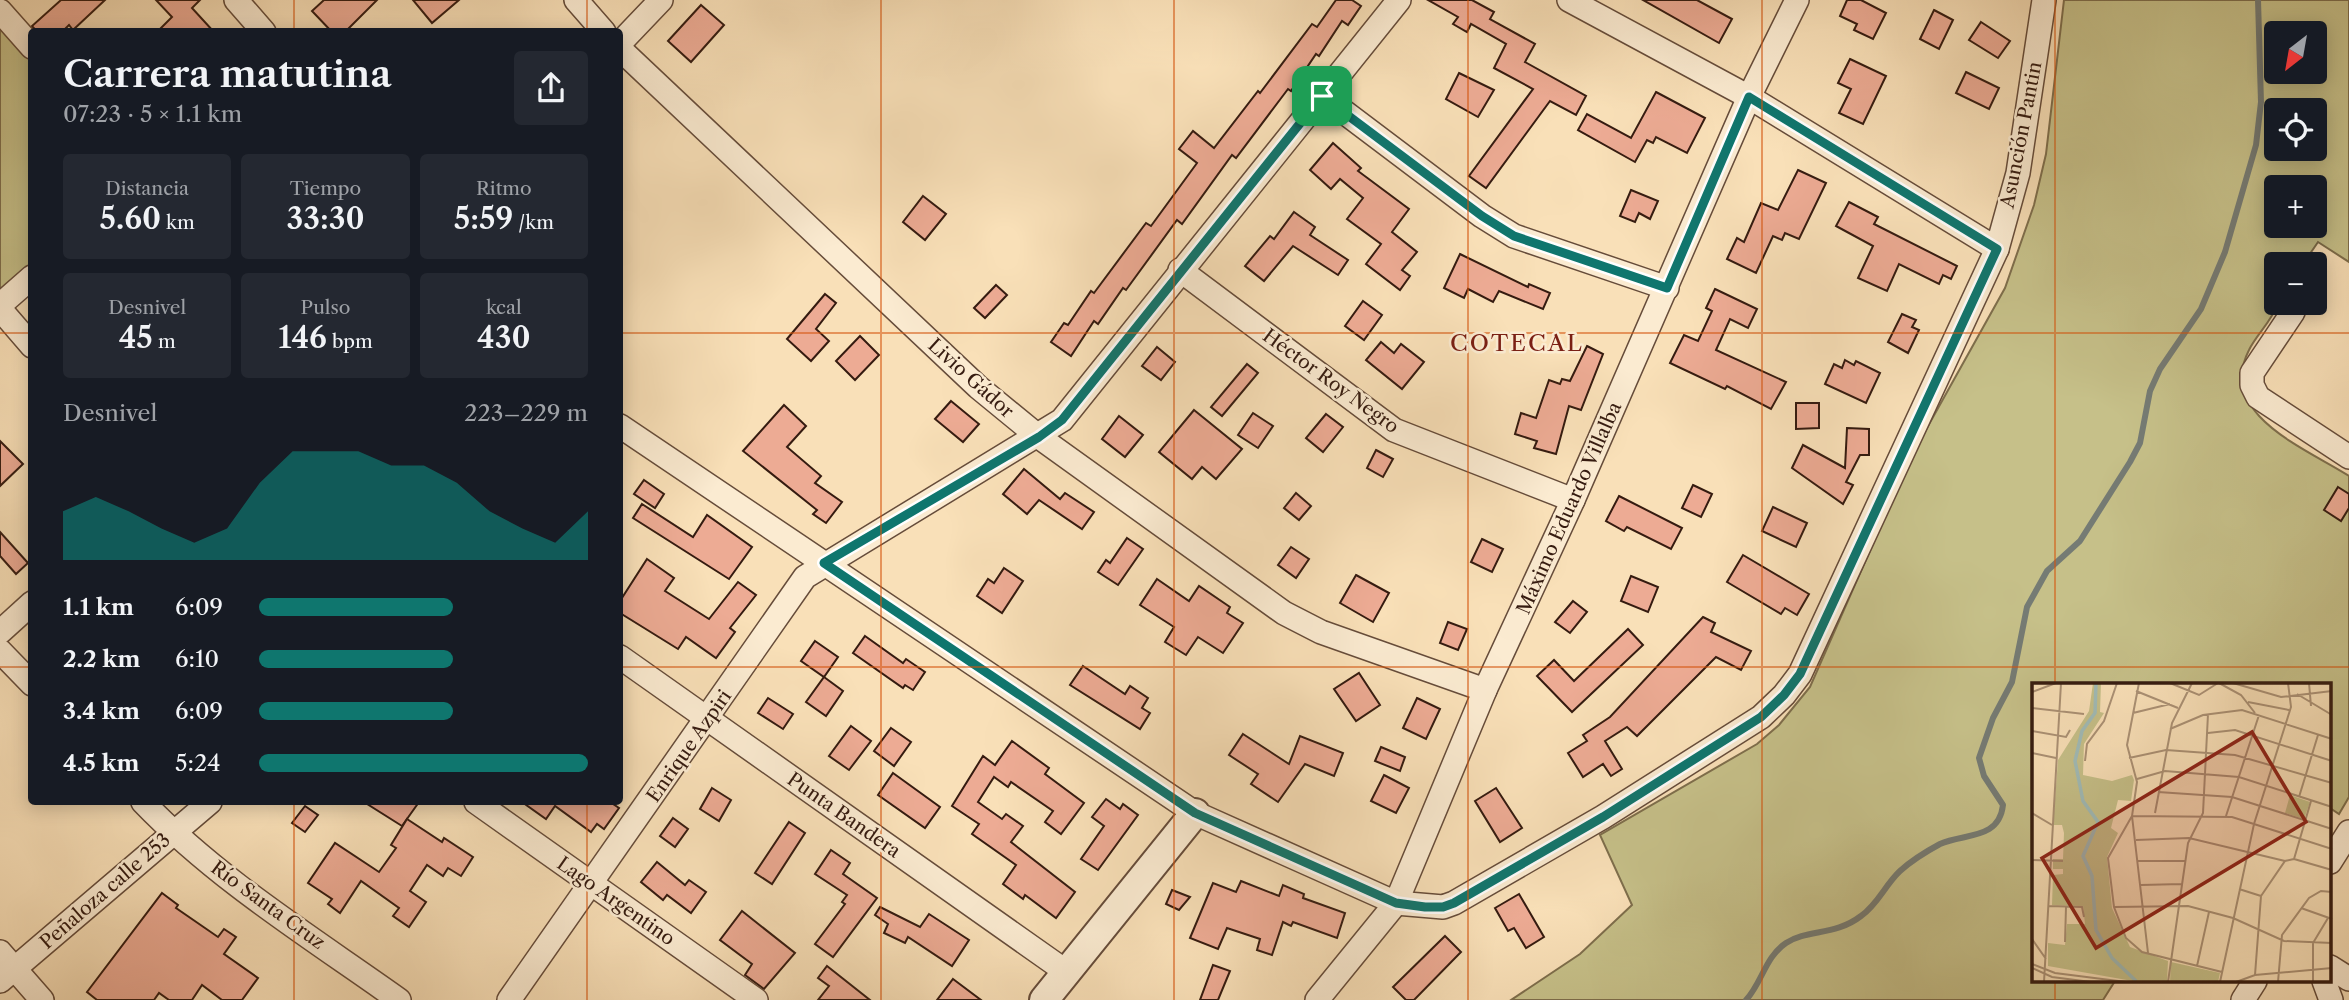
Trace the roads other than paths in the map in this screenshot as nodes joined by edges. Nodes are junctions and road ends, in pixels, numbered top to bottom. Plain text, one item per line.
1 (10, 0) edge
2 (236, 0) edge
3 (576, 0) edge
4 (661, 0) edge
5 (1399, 0) edge
6 (1569, 0) edge
7 (1797, 0) edge
8 (2044, 0) edge
9 (0, 10) edge
10 (260, 28) edge
11 (600, 28) edge
12 (623, 40) edge
13 (28, 42) edge
14 (623, 52) edge
15 (1322, 96) junction
16 (1749, 97) junction
17 (1997, 249) junction
18 (1180, 270) junction
19 (28, 281) edge
20 (1667, 288) junction
21 (0, 307) edge
22 (2291, 315) edge
23 (28, 341) edge
24 (1039, 437) junction
25 (624, 438) edge
26 (2349, 457) edge
27 (1573, 500) junction
28 (824, 563) junction
29 (28, 607) edge
30 (0, 632) edge
31 (0, 651) edge
32 (623, 659) edge
33 (28, 680) edge
34 (1485, 690) junction
35 (708, 720) junction
36 (146, 805) edge
37 (206, 805) edge
38 (479, 805) edge
39 (1195, 813) junction
40 (2349, 832) edge
41 (173, 833) junction
42 (2332, 859) edge
43 (591, 884) junction
44 (1396, 903) junction
45 (5, 967) edge
46 (2332, 968) edge
47 (1068, 973) junction
48 (2349, 979) edge
49 (2254, 982) edge
50 (2324, 982) edge
51 (42, 1000) edge
52 (399, 1000) edge
53 (509, 1000) edge
54 (756, 1000) edge
55 (1044, 1000) edge
56 (1317, 1000) edge
57 (2243, 1000) edge
58 (2331, 1000) edge

1 - 9 street
2 - 10 street
3 - 11 street
4 - 12 street
5 - 15 street, Enrique Azpiri
6 - 16 street
7 - 16 street, Máximo Eduardo Villalba
8 - 17 street, Asunción Pantin
9 - 13 street
14 - 24 street, Livio Gádor
15 - 18 street, Enrique Azpiri
15 - 20 street
16 - 17 street
16 - 20 street, Máximo Eduardo Villalba
17 - 44 street, Asunción Pantin
18 - 24 street, Enrique Azpiri
18 - 27 street, Héctor Roy Negro
19 - 21 street
20 - 27 street, Máximo Eduardo Villalba
21 - 23 street
22 - 26 street
24 - 28 street, Enrique Azpiri
24 - 34 street, Livio Gádor
25 - 28 street, Asunción Pantin
27 - 34 street, Máximo Eduardo Villalba
28 - 35 street, Enrique Azpiri
28 - 39 street, Asunción Pantin
29 - 30 street
31 - 33 street
32 - 35 street, Punta Bandera
34 - 44 street, Máximo Eduardo Villalba
35 - 43 street, Enrique Azpiri
35 - 47 street, Punta Bandera
36 - 41 street, Río Santa Cruz
37 - 41 street, Peñaloza calle 253
38 - 43 street, Lago Argentino
39 - 44 street, Asunción Pantin
39 - 47 street
40 - 42 street
41 - 45 street, Peñaloza calle 253
41 - 52 street, Río Santa Cruz
43 - 53 street, Enrique Azpiri
43 - 54 street, Lago Argentino
44 - 56 street, Máximo Eduardo Villalba
45 - 51 street
46 - 48 street
47 - 55 street
49 - 57 street
50 - 58 street

